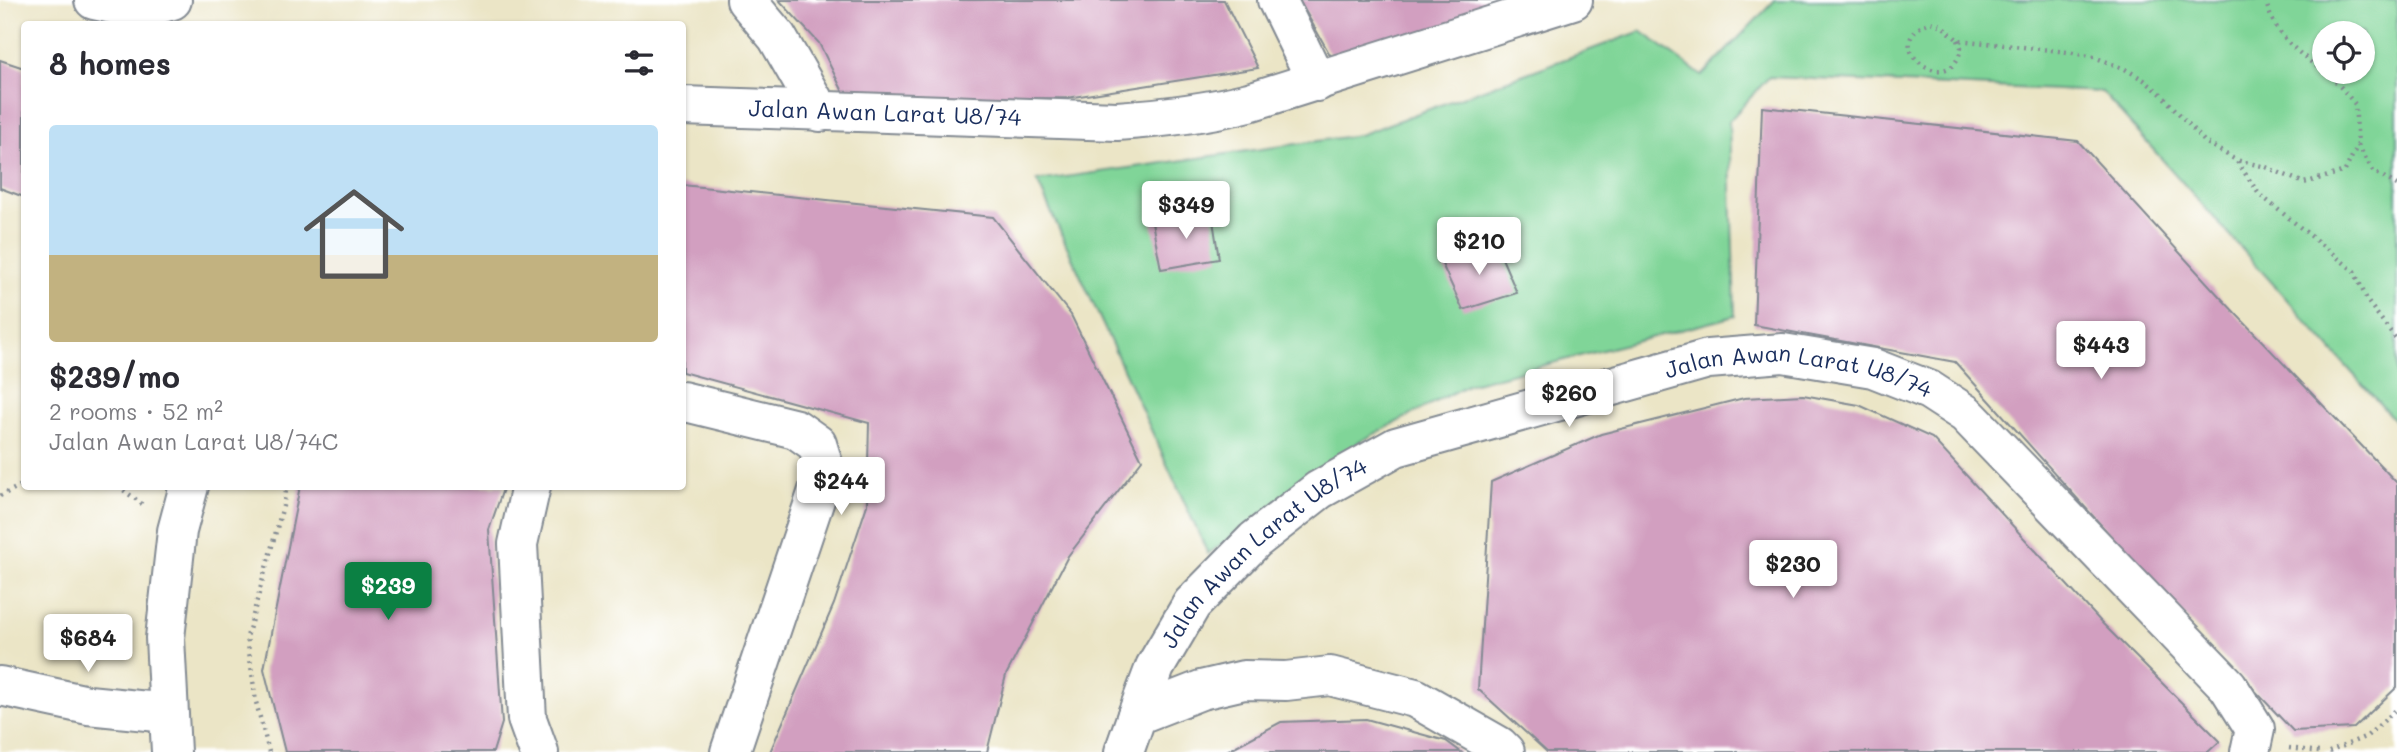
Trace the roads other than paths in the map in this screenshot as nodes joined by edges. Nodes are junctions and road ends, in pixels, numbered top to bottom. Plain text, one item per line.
1 (94, 0) edge
2 (172, 0) edge
3 (746, 0) edge
4 (1277, 0) edge
5 (1573, 0) edge
6 (1317, 82) junction
7 (686, 106) edge
8 (820, 112) junction
9 (686, 402) edge
10 (188, 490) edge
11 (530, 490) edge
12 (0, 686) edge
13 (168, 713) junction
14 (1136, 715) junction
15 (171, 752) edge
16 (540, 752) edge
17 (730, 752) edge
18 (1124, 752) edge
19 (1505, 752) edge
20 (2250, 752) edge

1 - 2 street
3 - 8 street
4 - 6 street
5 - 6 street, Jalan Awan Larat U8/74
6 - 8 street, Jalan Awan Larat U8/74
7 - 8 street, Jalan Awan Larat U8/74
9 - 17 street
10 - 13 street
11 - 16 street
12 - 13 street
13 - 15 street
14 - 18 street, Jalan Awan Larat U8/74
14 - 19 street
14 - 20 street, Jalan Awan Larat U8/74

